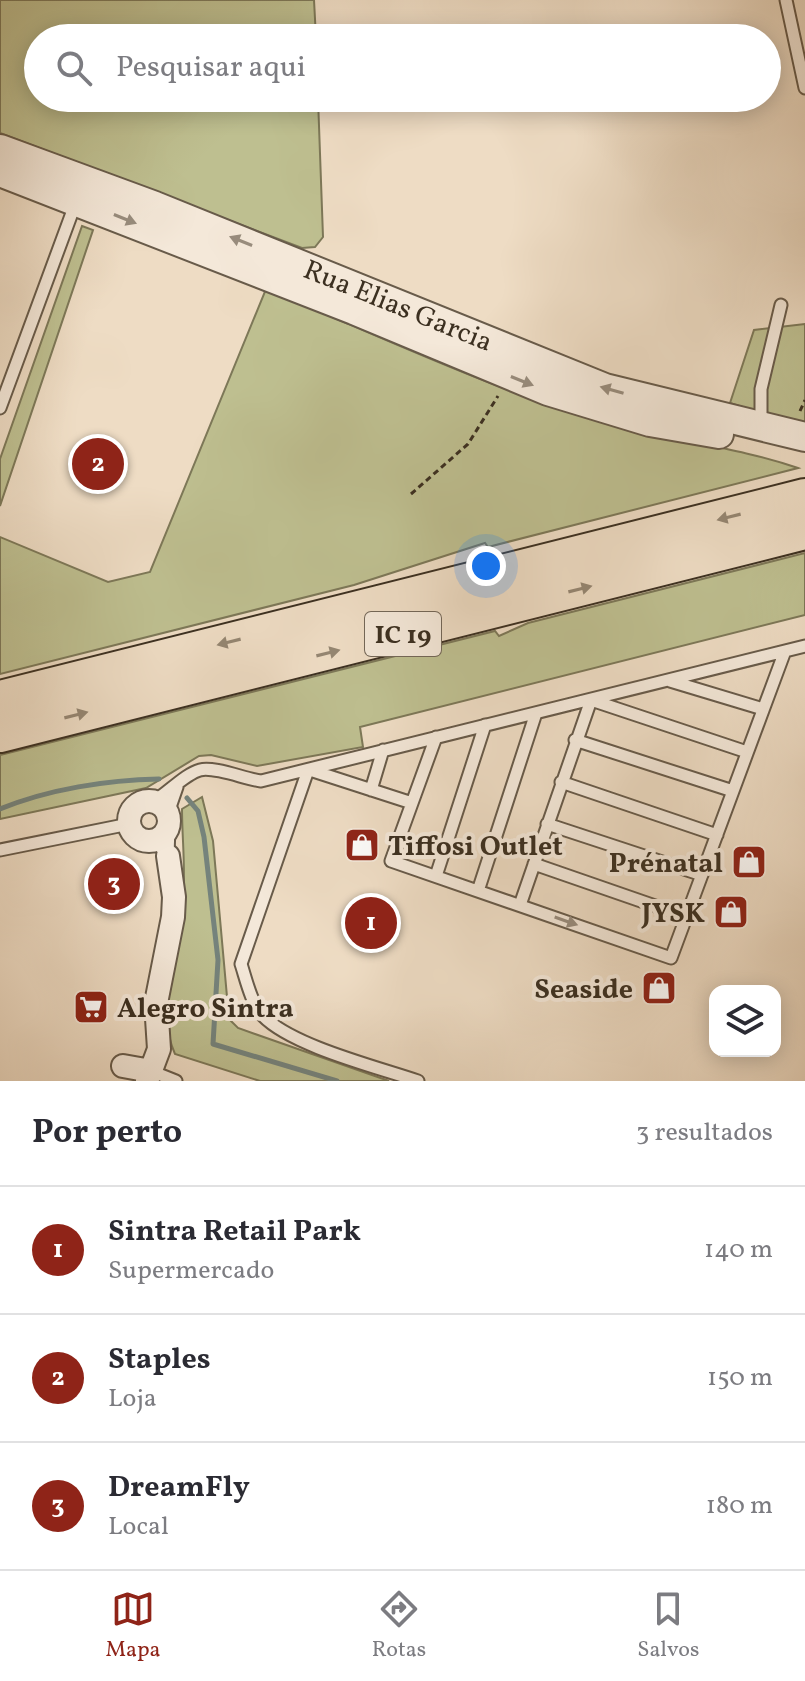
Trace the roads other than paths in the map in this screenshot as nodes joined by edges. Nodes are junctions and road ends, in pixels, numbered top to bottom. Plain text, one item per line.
1 (786, 0) edge
2 (805, 88) edge
3 (0, 149) edge
4 (0, 172) edge
5 (76, 200) junction
6 (781, 305) dead end
7 (0, 408) edge
8 (761, 426) junction
9 (799, 428) edge
10 (805, 455) edge
11 (805, 497) edge
12 (805, 531) edge
13 (805, 646) edge
14 (785, 651) junction
15 (670, 681) junction
16 (0, 699) edge
17 (591, 700) junction
18 (763, 709) junction
19 (536, 713) junction
20 (485, 725) junction
21 (0, 734) edge
22 (436, 737) junction
23 (575, 740) junction
24 (383, 750) junction
25 (747, 752) junction
26 (308, 770) junction
27 (561, 782) junction
28 (177, 787) junction
29 (371, 790) junction
30 (733, 791) junction
31 (412, 803) junction
32 (129, 824) junction
33 (547, 824) junction
34 (163, 827) junction
35 (717, 835) junction
36 (0, 850) edge
37 (534, 864) junction
38 (702, 875) junction
39 (436, 876) junction
40 (478, 891) junction
41 (520, 905) junction
42 (687, 917) junction
43 (123, 1066) dead end
44 (149, 1076) edge
45 (176, 1081) edge
46 (418, 1081) edge

1 - 2 lane
8 -> 3 street, Rua Elias Garcia
4 - 5 street, Rua Elias Garcia
5 - 7 lane
5 -> 10 street, Rua Elias Garcia
6 - 8 lane
8 - 9 street, Rua Elias Garcia
11 -> 16 highway, IC 19
21 -> 12 highway, IC 19
13 - 14 lane
14 - 15 lane
14 - 18 lane
15 - 17 lane
15 - 18 lane
17 - 19 lane
17 - 23 lane
17 - 25 lane
18 - 25 lane
19 - 20 lane
19 - 40 lane
20 - 22 lane
20 - 39 lane
22 - 24 lane
22 - 31 lane
23 - 27 lane
23 - 30 lane
24 - 26 lane
24 - 29 lane
25 - 30 lane
26 - 28 lane
26 - 29 lane
26 - 46 lane
27 - 33 lane
27 - 35 lane
28 - 34 lane
28 - 34 lane
29 - 31 lane
30 - 35 lane
31 - 39 lane
32 - 34 street
32 - 34 street
32 - 36 lane
33 - 37 lane
33 - 38 lane
34 - 44 street
35 - 38 lane
37 - 41 lane
37 - 42 lane
38 - 42 lane
39 - 40 lane
40 - 41 lane
41 -> 42 lane
43 - 44 street
44 - 45 lane

